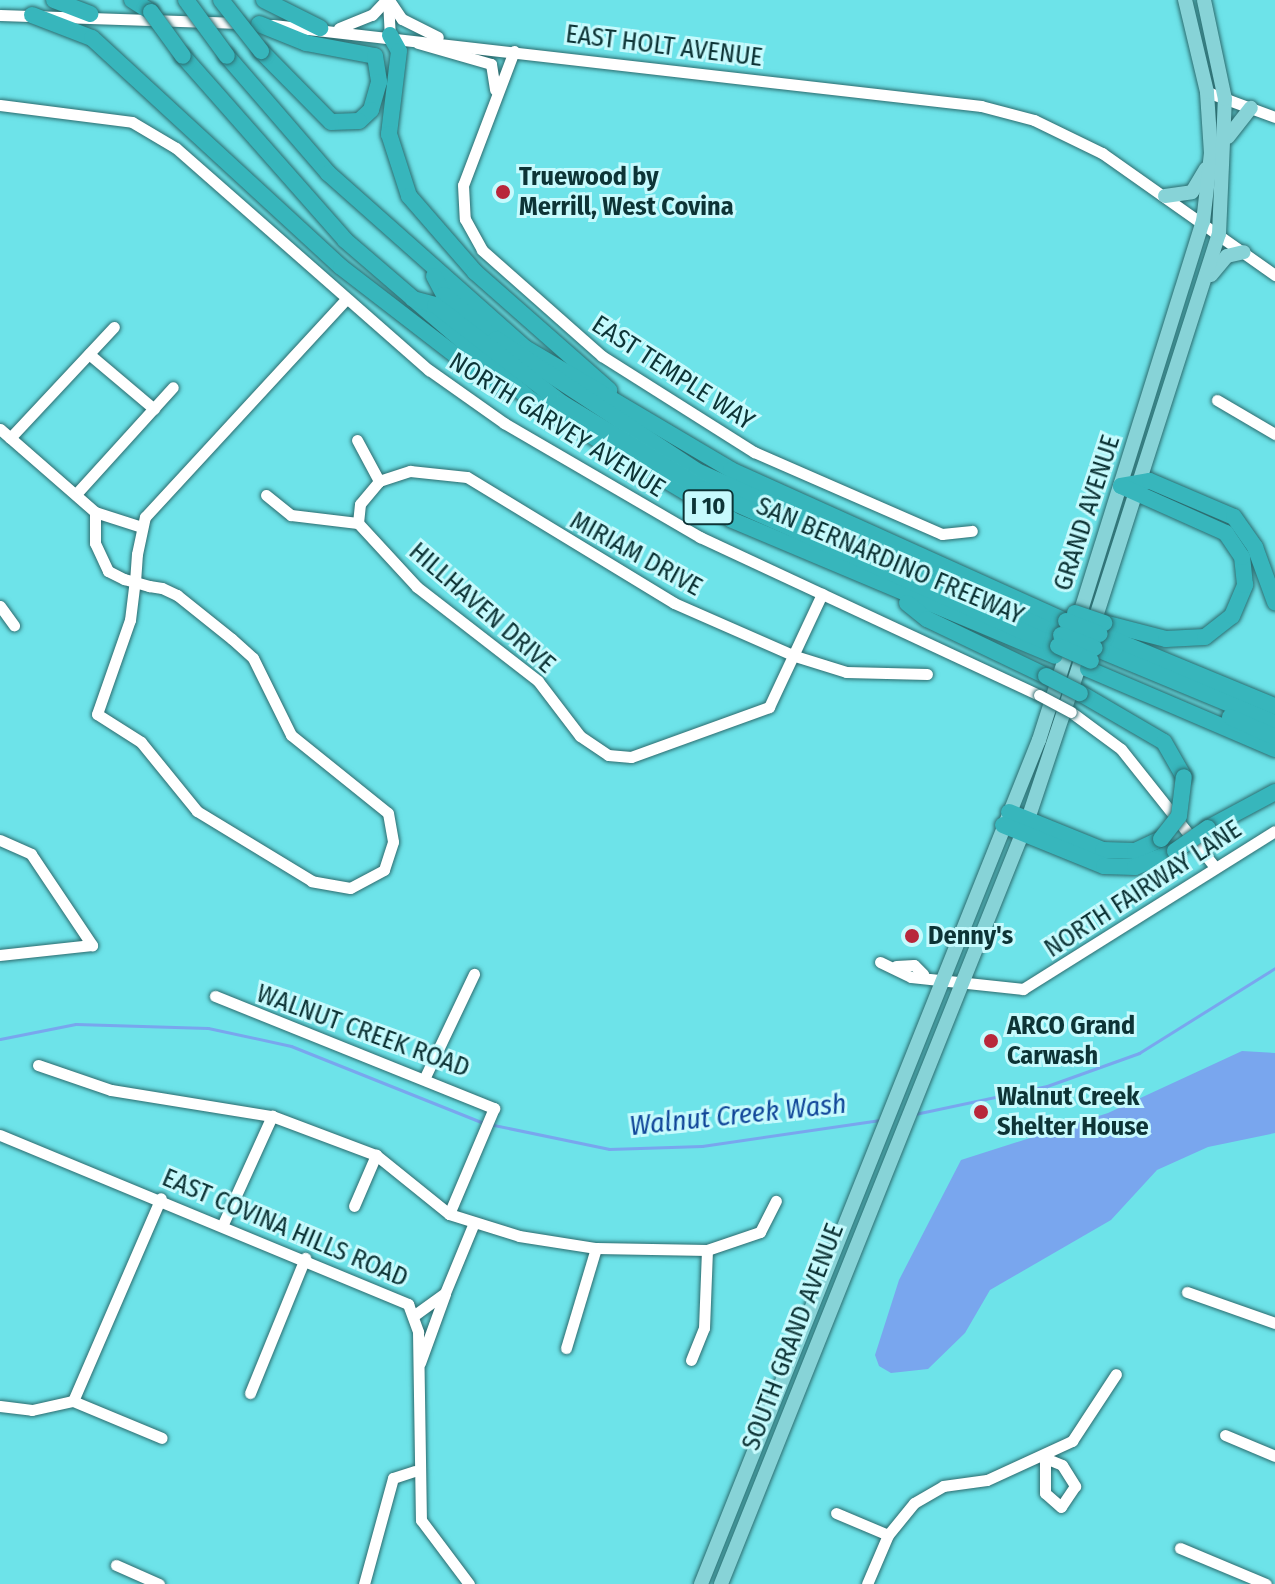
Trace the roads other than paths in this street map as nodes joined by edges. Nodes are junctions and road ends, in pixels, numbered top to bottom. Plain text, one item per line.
1 (54, 0) edge
2 (132, 0) edge
3 (186, 0) edge
4 (221, 0) edge
5 (264, 0) edge
6 (388, 0) edge
7 (1185, 0) edge
8 (1204, 0) edge
9 (146, 6) edge
10 (90, 14) junction
11 (0, 15) edge
12 (32, 15) junction
13 (259, 24) junction
14 (327, 29) junction
15 (399, 36) junction
16 (446, 41) junction
17 (514, 51) junction
18 (1207, 92) junction
19 (494, 98) junction
20 (1225, 99) junction
21 (0, 105) edge
22 (1251, 108) junction
23 (1275, 117) edge
24 (1226, 141) junction
25 (1210, 158) junction
26 (1165, 196) junction
27 (1203, 222) junction
28 (1219, 234) junction
29 (1244, 252) junction
30 (432, 271) junction
31 (1275, 275) edge
32 (1204, 286) junction
33 (407, 298) junction
34 (346, 299) junction
35 (114, 327) dead end
36 (89, 354) junction
37 (173, 387) dead end
38 (530, 399) junction
39 (1217, 400) dead end
40 (154, 409) junction
41 (0, 429) edge
42 (1275, 434) edge
43 (10, 438) junction
44 (670, 438) junction
45 (357, 440) dead end
46 (379, 481) junction
47 (1121, 486) junction
48 (1141, 488) junction
49 (76, 494) junction
50 (266, 495) dead end
51 (95, 512) junction
52 (358, 523) junction
53 (142, 527) junction
54 (972, 531) dead end
55 (130, 581) junction
56 (822, 594) junction
57 (897, 594) junction
58 (1275, 602) edge
59 (0, 606) edge
60 (14, 625) dead end
61 (1062, 634) junction
62 (1096, 647) junction
63 (795, 656) junction
64 (927, 674) dead end
65 (1275, 706) edge
66 (1275, 723) edge
67 (1275, 737) edge
68 (1275, 749) edge
69 (1275, 792) edge
70 (1006, 818) junction
71 (1025, 825) junction
72 (1275, 831) edge
73 (0, 840) edge
74 (1214, 866) junction
75 (0, 955) edge
76 (880, 962) dead end
77 (474, 974) dead end
78 (942, 979) junction
79 (962, 982) junction
80 (215, 996) dead end
81 (38, 1065) dead end
82 (426, 1075) junction
83 (909, 1107) joint
84 (889, 1113) joint
85 (272, 1116) junction
86 (0, 1135) edge
87 (376, 1155) junction
88 (161, 1198) junction
89 (776, 1201) dead end
90 (354, 1206) dead end
91 (449, 1214) junction
92 (223, 1224) junction
93 (473, 1225) junction
94 (596, 1248) junction
95 (707, 1250) junction
96 (305, 1258) junction
97 (1187, 1292) dead end
98 (445, 1293) junction
99 (416, 1314) junction
100 (1275, 1323) edge
101 (566, 1348) dead end
102 (691, 1360) dead end
103 (418, 1366) junction
104 (1116, 1374) dead end
105 (250, 1393) dead end
106 (73, 1401) junction
107 (0, 1406) edge
108 (1225, 1435) dead end
109 (162, 1438) dead end
110 (1275, 1456) edge
111 (415, 1471) junction
112 (836, 1513) dead end
113 (888, 1535) junction
114 (1180, 1548) dead end
115 (116, 1565) dead end
116 (159, 1584) edge
117 (364, 1584) edge
118 (469, 1584) edge
119 (701, 1584) edge
120 (721, 1584) edge
121 (867, 1584) edge
122 (1266, 1584) edge

1 - 10 highway
2 - 9 highway
3 - 30 highway, SAN BERNARDINO FREEWAY / I 10, bridge
4 - 13 highway, bridge
5 - 14 highway
6 - 14 street
6 - 15 street
6 - 16 street
7 - 18 main road, GRAND AVENUE
8 - 20 main road, GRAND AVENUE
9 - 33 highway, SAN BERNARDINO FREEWAY / I 10, bridge
10 - 12 street, EAST HOLT AVENUE
10 - 13 street, EAST HOLT AVENUE
11 - 12 street, EAST HOLT AVENUE
12 - 38 highway
13 - 14 street, EAST HOLT AVENUE
14 - 15 street, EAST HOLT AVENUE
15 - 16 street, EAST HOLT AVENUE
15 - 19 street
15 - 44 highway
16 - 17 street, EAST HOLT AVENUE
17 - 19 street, EAST TEMPLE WAY
17 - 26 street, EAST HOLT AVENUE
18 - 20 street
18 - 25 main road, GRAND AVENUE
19 - 54 street, EAST TEMPLE WAY
20 - 22 street
20 - 24 main road, GRAND AVENUE
21 - 34 street, NORTH GARVEY AVENUE
22 - 23 street
22 - 24 main road
24 - 28 main road, GRAND AVENUE
25 - 26 main road
25 - 27 main road, GRAND AVENUE
26 - 27 street, EAST HOLT AVENUE
27 - 28 street, EAST HOLT AVENUE
27 - 47 main road, GRAND AVENUE
28 - 29 street, EAST HOLT AVENUE
28 - 32 main road, GRAND AVENUE
29 - 31 street, EAST HOLT AVENUE
29 - 32 main road
30 - 44 highway, SAN BERNARDINO FREEWAY / I 10
30 - 61 highway
32 - 48 main road, GRAND AVENUE
33 - 38 highway, SAN BERNARDINO FREEWAY / I 10
33 - 61 highway
34 - 53 street
34 - 56 street, NORTH GARVEY AVENUE
35 - 36 street
36 - 40 street
36 - 43 street
37 - 40 street
38 - 57 highway, SAN BERNARDINO FREEWAY / I 10
39 - 42 street
40 - 49 street
41 - 43 street
43 - 49 street
44 - 61 highway, SAN BERNARDINO FREEWAY / I 10
45 - 46 street
46 - 52 street
46 - 63 street, MIRIAM DRIVE
47 - 48 highway
47 - 70 main road, GRAND AVENUE
48 - 58 highway
48 - 62 highway
48 - 71 main road, GRAND AVENUE
49 - 51 street
50 - 52 street
51 - 53 street
51 - 55 street
52 - 63 street, HILLHAVEN DRIVE
53 - 55 street
55 - 55 street
56 - 63 street, HILLHAVEN DRIVE
56 - 74 street, NORTH GARVEY AVENUE, bridge
57 - 61 highway, SAN BERNARDINO FREEWAY / I 10
57 - 71 highway, bridge
59 - 60 street
61 - 62 highway, bridge
61 - 62 highway, SAN BERNARDINO FREEWAY / I 10
62 - 65 highway, SAN BERNARDINO FREEWAY / I 10
62 - 66 highway
62 - 67 highway
62 - 68 highway, SAN BERNARDINO FREEWAY / I 10
63 - 64 street, MIRIAM DRIVE
69 - 71 highway, bridge
70 - 71 highway
70 - 78 main road, GRAND AVENUE
71 - 79 main road, GRAND AVENUE
72 - 74 street, NORTH FAIRWAY LANE
73 - 75 street
74 - 79 street, NORTH FAIRWAY LANE
76 - 78 street, NORTH FAIRWAY LANE
77 - 82 street
78 - 79 street, NORTH FAIRWAY LANE
78 - 84 main road, GRAND AVENUE
79 - 83 main road, GRAND AVENUE
80 - 82 street, WALNUT CREEK ROAD
81 - 85 street
82 - 91 street, WALNUT CREEK ROAD
83 - 120 main road, SOUTH GRAND AVENUE
84 - 119 main road, SOUTH GRAND AVENUE
85 - 87 street
85 - 92 street
86 - 88 street, EAST COVINA HILLS ROAD
87 - 90 street
87 - 91 street
88 - 92 street, EAST COVINA HILLS ROAD
88 - 106 street
89 - 95 street
91 - 93 street
92 - 96 street, EAST COVINA HILLS ROAD
93 - 94 street
93 - 98 street
94 - 95 street
94 - 101 street
95 - 102 street
96 - 99 street, EAST COVINA HILLS ROAD
96 - 105 street
97 - 100 street
98 - 99 street
98 - 103 street
99 - 103 street, EAST COVINA HILLS ROAD
103 - 111 street, EAST COVINA HILLS ROAD
104 - 113 street
106 - 107 street
106 - 109 street
108 - 110 street
111 - 117 street
111 - 118 street, EAST COVINA HILLS ROAD
112 - 113 street
113 - 121 street
114 - 122 street
115 - 116 street

